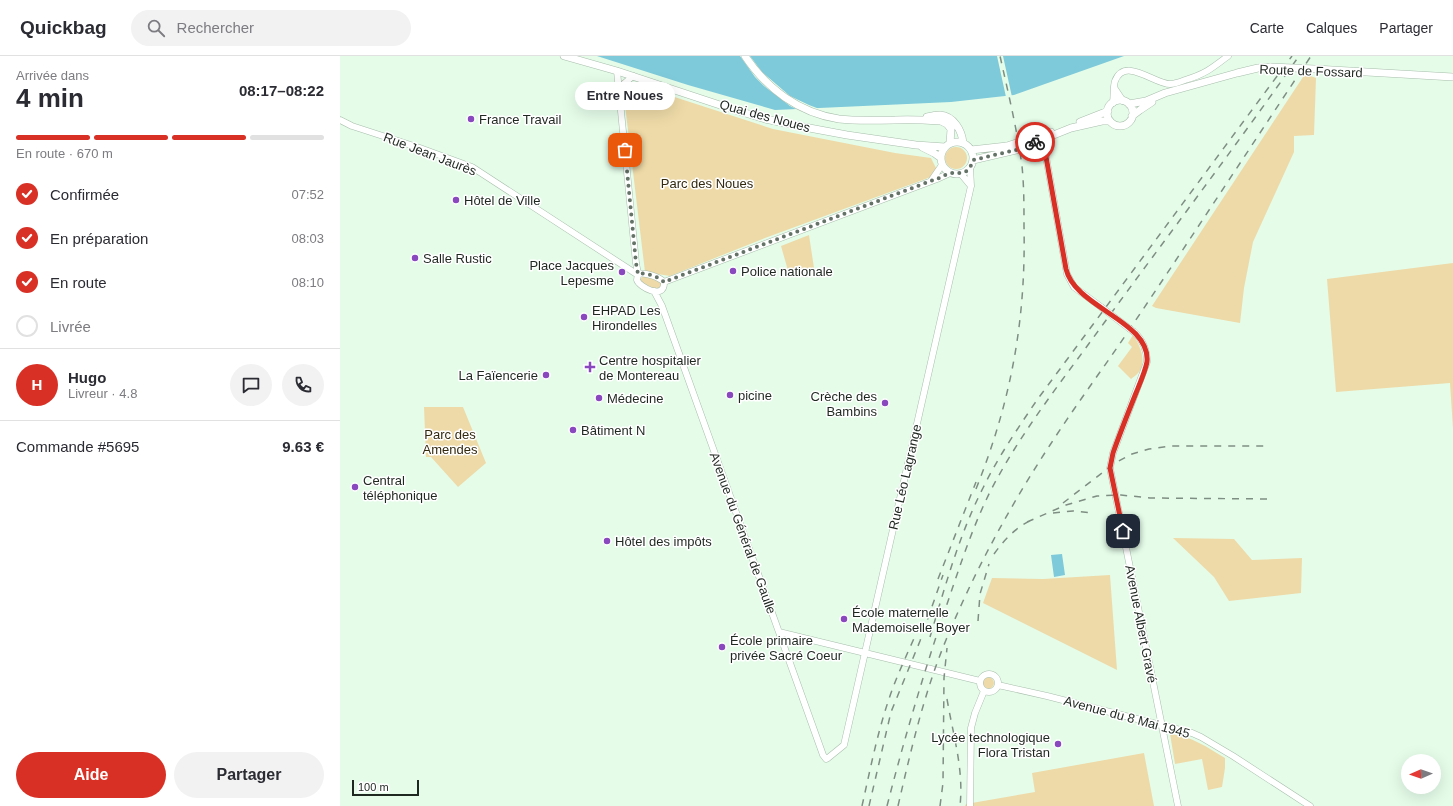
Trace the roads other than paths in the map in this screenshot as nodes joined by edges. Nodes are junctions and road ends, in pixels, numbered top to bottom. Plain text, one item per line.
1 (564, 56) edge
2 (745, 56) edge
3 (1228, 56) edge
4 (617, 70) junction
5 (633, 76) junction
6 (1453, 77) edge
7 (619, 88) junction
8 (1114, 89) junction
9 (1172, 92) junction
10 (1113, 103) junction
11 (1126, 103) junction
12 (1108, 111) junction
13 (1132, 116) junction
14 (909, 119) junction
15 (340, 120) edge
16 (1110, 121) junction
17 (1043, 140) junction
18 (963, 143) junction
19 (916, 145) junction
20 (948, 145) junction
21 (971, 150) junction
22 (941, 162) junction
23 (972, 164) junction
24 (950, 173) junction
25 (961, 174) junction
26 (931, 181) junction
27 (971, 186) junction
28 (638, 274) junction
29 (664, 282) junction
30 (654, 291) junction
31 (661, 291) junction
32 (662, 306) junction
33 (779, 632) junction
34 (865, 653) junction
35 (980, 681) junction
36 (998, 685) junction
37 (984, 691) junction
38 (1162, 725) junction
39 (826, 759) joint
40 (970, 806) edge
41 (1178, 806) edge
42 (1310, 806) edge

1 - 4 main road, Quai des Noues
2 - 14 main road
3 - 8 main road
4 - 5 main road, Quai des Noues
4 - 7 main road
5 - 7 main road
5 - 19 main road, Quai des Noues
6 - 9 main road, Route de Fossard, bridge
7 - 28 main road
8 - 10 main road
8 - 11 main road
9 - 11 main road, Route de Fossard
9 - 13 main road, Route de Fossard
10 - 11 main road
10 - 12 main road
11 - 13 main road
12 - 16 main road
12 - 21 main road
13 - 16 main road
14 - 18 main road
14 - 20 main road
15 - 28 main road, Rue Jean Jaurès
16 - 17 main road
17 - 23 main road
17 - 38 main road, Avenue Albert Gravé, bridge
18 - 20 main road
18 - 21 main road
19 - 20 main road
19 - 22 main road
20 - 22 main road
21 - 23 main road
22 - 24 main road
22 - 26 main road
23 - 25 main road
23 - 27 main road, Rue Léo Lagrange
24 - 25 main road
24 - 26 main road
25 - 27 main road
26 - 29 main road
27 - 34 main road, Rue Léo Lagrange
28 - 29 main road
28 - 30 main road
29 - 31 main road
30 - 31 main road
30 - 32 main road, Avenue du Général de Gaulle
31 - 32 main road, Avenue du Général de Gaulle
32 - 33 main road, Avenue du Général de Gaulle
33 - 34 main road
33 - 39 main road, Avenue du Général de Gaulle
34 - 35 main road
34 - 39 main road, Rue Léo Lagrange
35 - 36 main road
35 - 37 main road
36 - 37 main road
36 - 38 main road, Avenue du 8 Mai 1945
37 - 40 main road
38 - 41 main road, Avenue Albert Gravé
38 - 42 main road, Avenue du 8 Mai 1945

